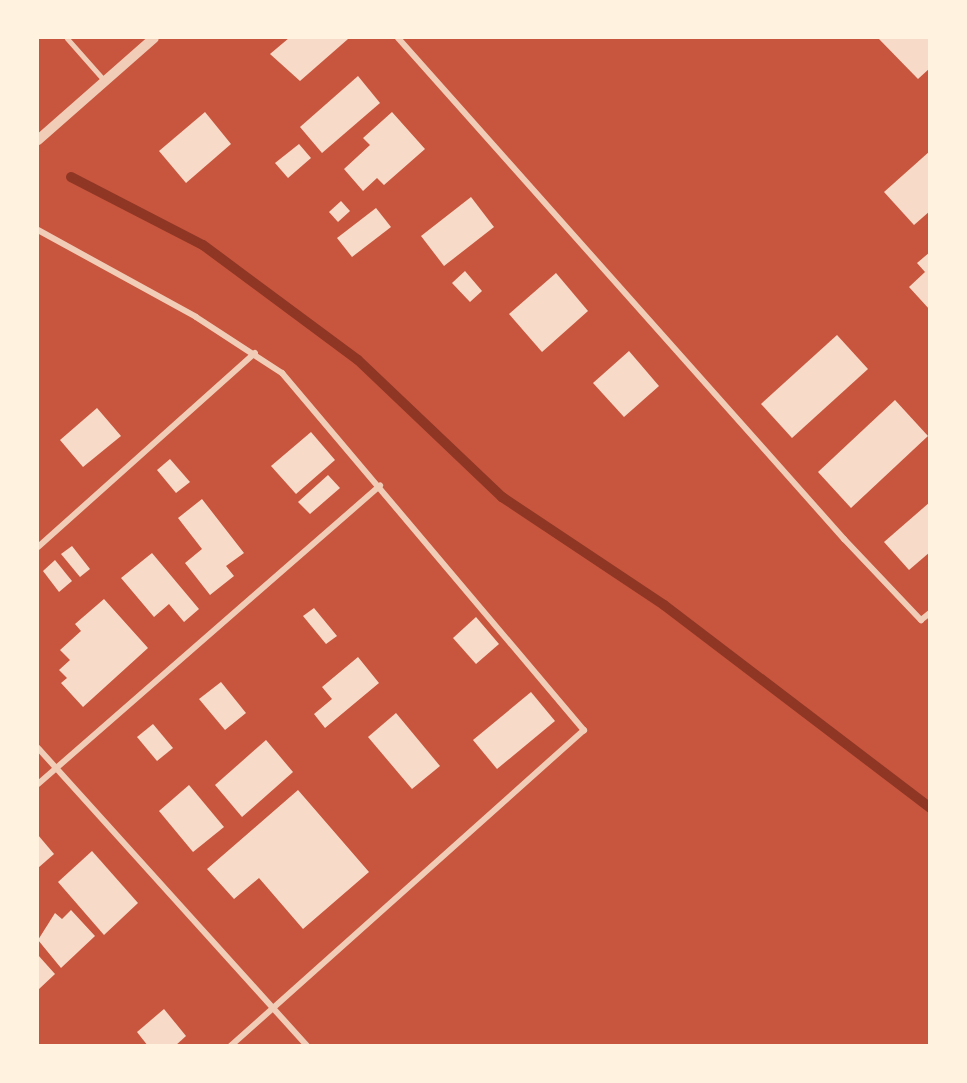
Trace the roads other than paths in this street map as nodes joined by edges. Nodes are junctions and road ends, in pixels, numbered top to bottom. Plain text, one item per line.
1 (67, 38) edge
2 (154, 38) edge
3 (398, 38) edge
4 (105, 81) junction
5 (38, 140) edge
6 (38, 230) edge
7 (255, 352) junction
8 (380, 486) junction
9 (38, 547) edge
10 (930, 613) edge
11 (38, 748) edge
12 (55, 769) junction
13 (38, 784) edge
14 (274, 1007) junction
15 (230, 1046) edge
16 (307, 1046) edge

1 - 4 lane
2 - 4 street
3 - 10 street
4 - 5 street
6 - 7 street
7 - 8 street
7 - 9 street
8 - 12 street
8 - 14 street
11 - 12 street
12 - 13 street
12 - 14 street
14 - 15 street
14 - 16 street

